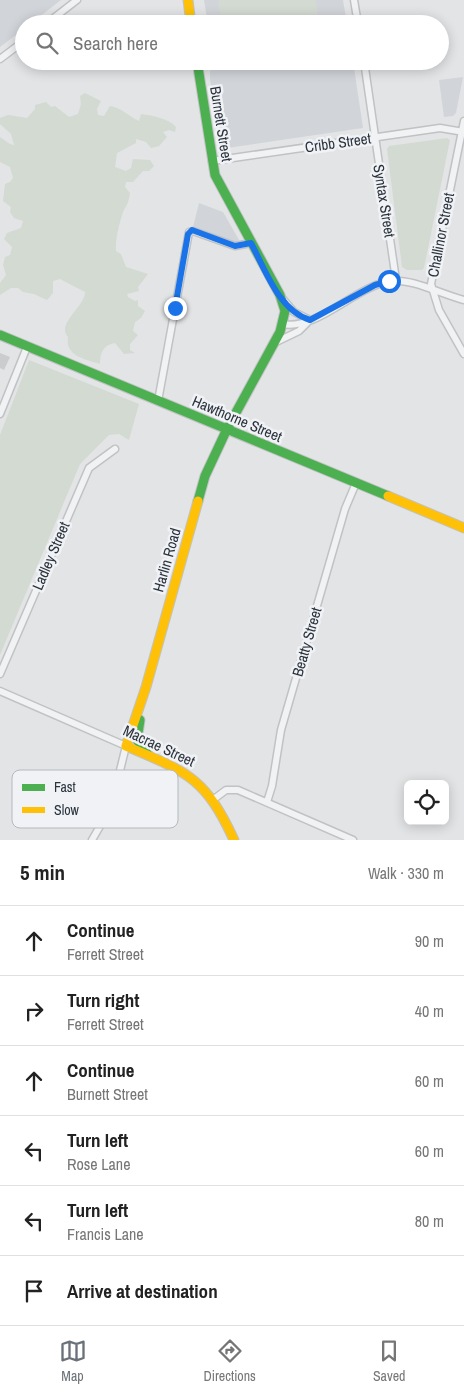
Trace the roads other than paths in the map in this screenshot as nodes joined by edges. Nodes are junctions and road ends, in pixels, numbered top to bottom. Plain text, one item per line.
1 (77, 0) edge
2 (188, 0) edge
3 (354, 0) edge
4 (58, 15) edge
5 (190, 15) edge
6 (356, 15) edge
7 (15, 48) edge
8 (0, 59) edge
9 (198, 70) edge
10 (365, 70) edge
11 (464, 121) edge
12 (463, 132) edge
13 (374, 137) junction
14 (212, 161) junction
15 (251, 243) junction
16 (396, 280) junction
17 (432, 291) junction
18 (280, 295) junction
19 (464, 300) edge
20 (310, 320) junction
21 (282, 324) junction
22 (0, 335) edge
23 (274, 342) junction
24 (27, 347) junction
25 (464, 354) edge
26 (158, 401) junction
27 (0, 414) edge
28 (227, 429) junction
29 (115, 449) dead end
30 (356, 483) junction
31 (464, 528) edge
32 (0, 674) edge
33 (146, 687) junction
34 (0, 691) edge
35 (126, 746) junction
36 (151, 757) junction
37 (120, 770) edge
38 (214, 799) junction
39 (267, 802) junction
40 (99, 828) edge
41 (92, 840) edge
42 (234, 840) edge
43 (353, 840) edge

1 - 4 street
2 - 5 main road
3 - 6 street
7 - 8 street
9 - 14 main road, Burnett Street
10 - 13 street, Syntax Street
11 - 12 street, Challinor Street
12 - 13 street, Cribb Street
12 - 17 street, Challinor Street
13 - 14 street, Cribb Street
13 - 16 street, Syntax Street
14 - 15 main road, Burnett Street
15 - 18 main road, Burnett Street
15 - 26 street
16 - 17 street
16 - 20 street
17 - 19 street
17 - 25 street
18 - 20 street
18 - 21 main road, Harlin Road
20 - 21 street
20 - 23 street
21 - 23 main road, Harlin Road
22 - 24 main road, Hawthorne Street
23 - 28 main road, Harlin Road
24 - 26 main road, Hawthorne Street
24 - 27 street
26 - 28 main road, Hawthorne Street
28 - 30 main road, Hawthorne Street
28 - 33 main road, Harlin Road
29 - 32 street, Ladley Street
30 - 31 main road, Hawthorne Street
30 - 39 street, Beatty Street
33 - 35 main road, Harlin Road
33 - 36 main road
34 - 35 street, Macrae Street
35 - 36 main road, Macrae Street
35 - 37 street, Harlin Road
36 - 38 main road, Macrae Street
38 - 39 street
38 - 42 main road, Macrae Street
39 - 43 street
40 - 41 street, Harlin Road

